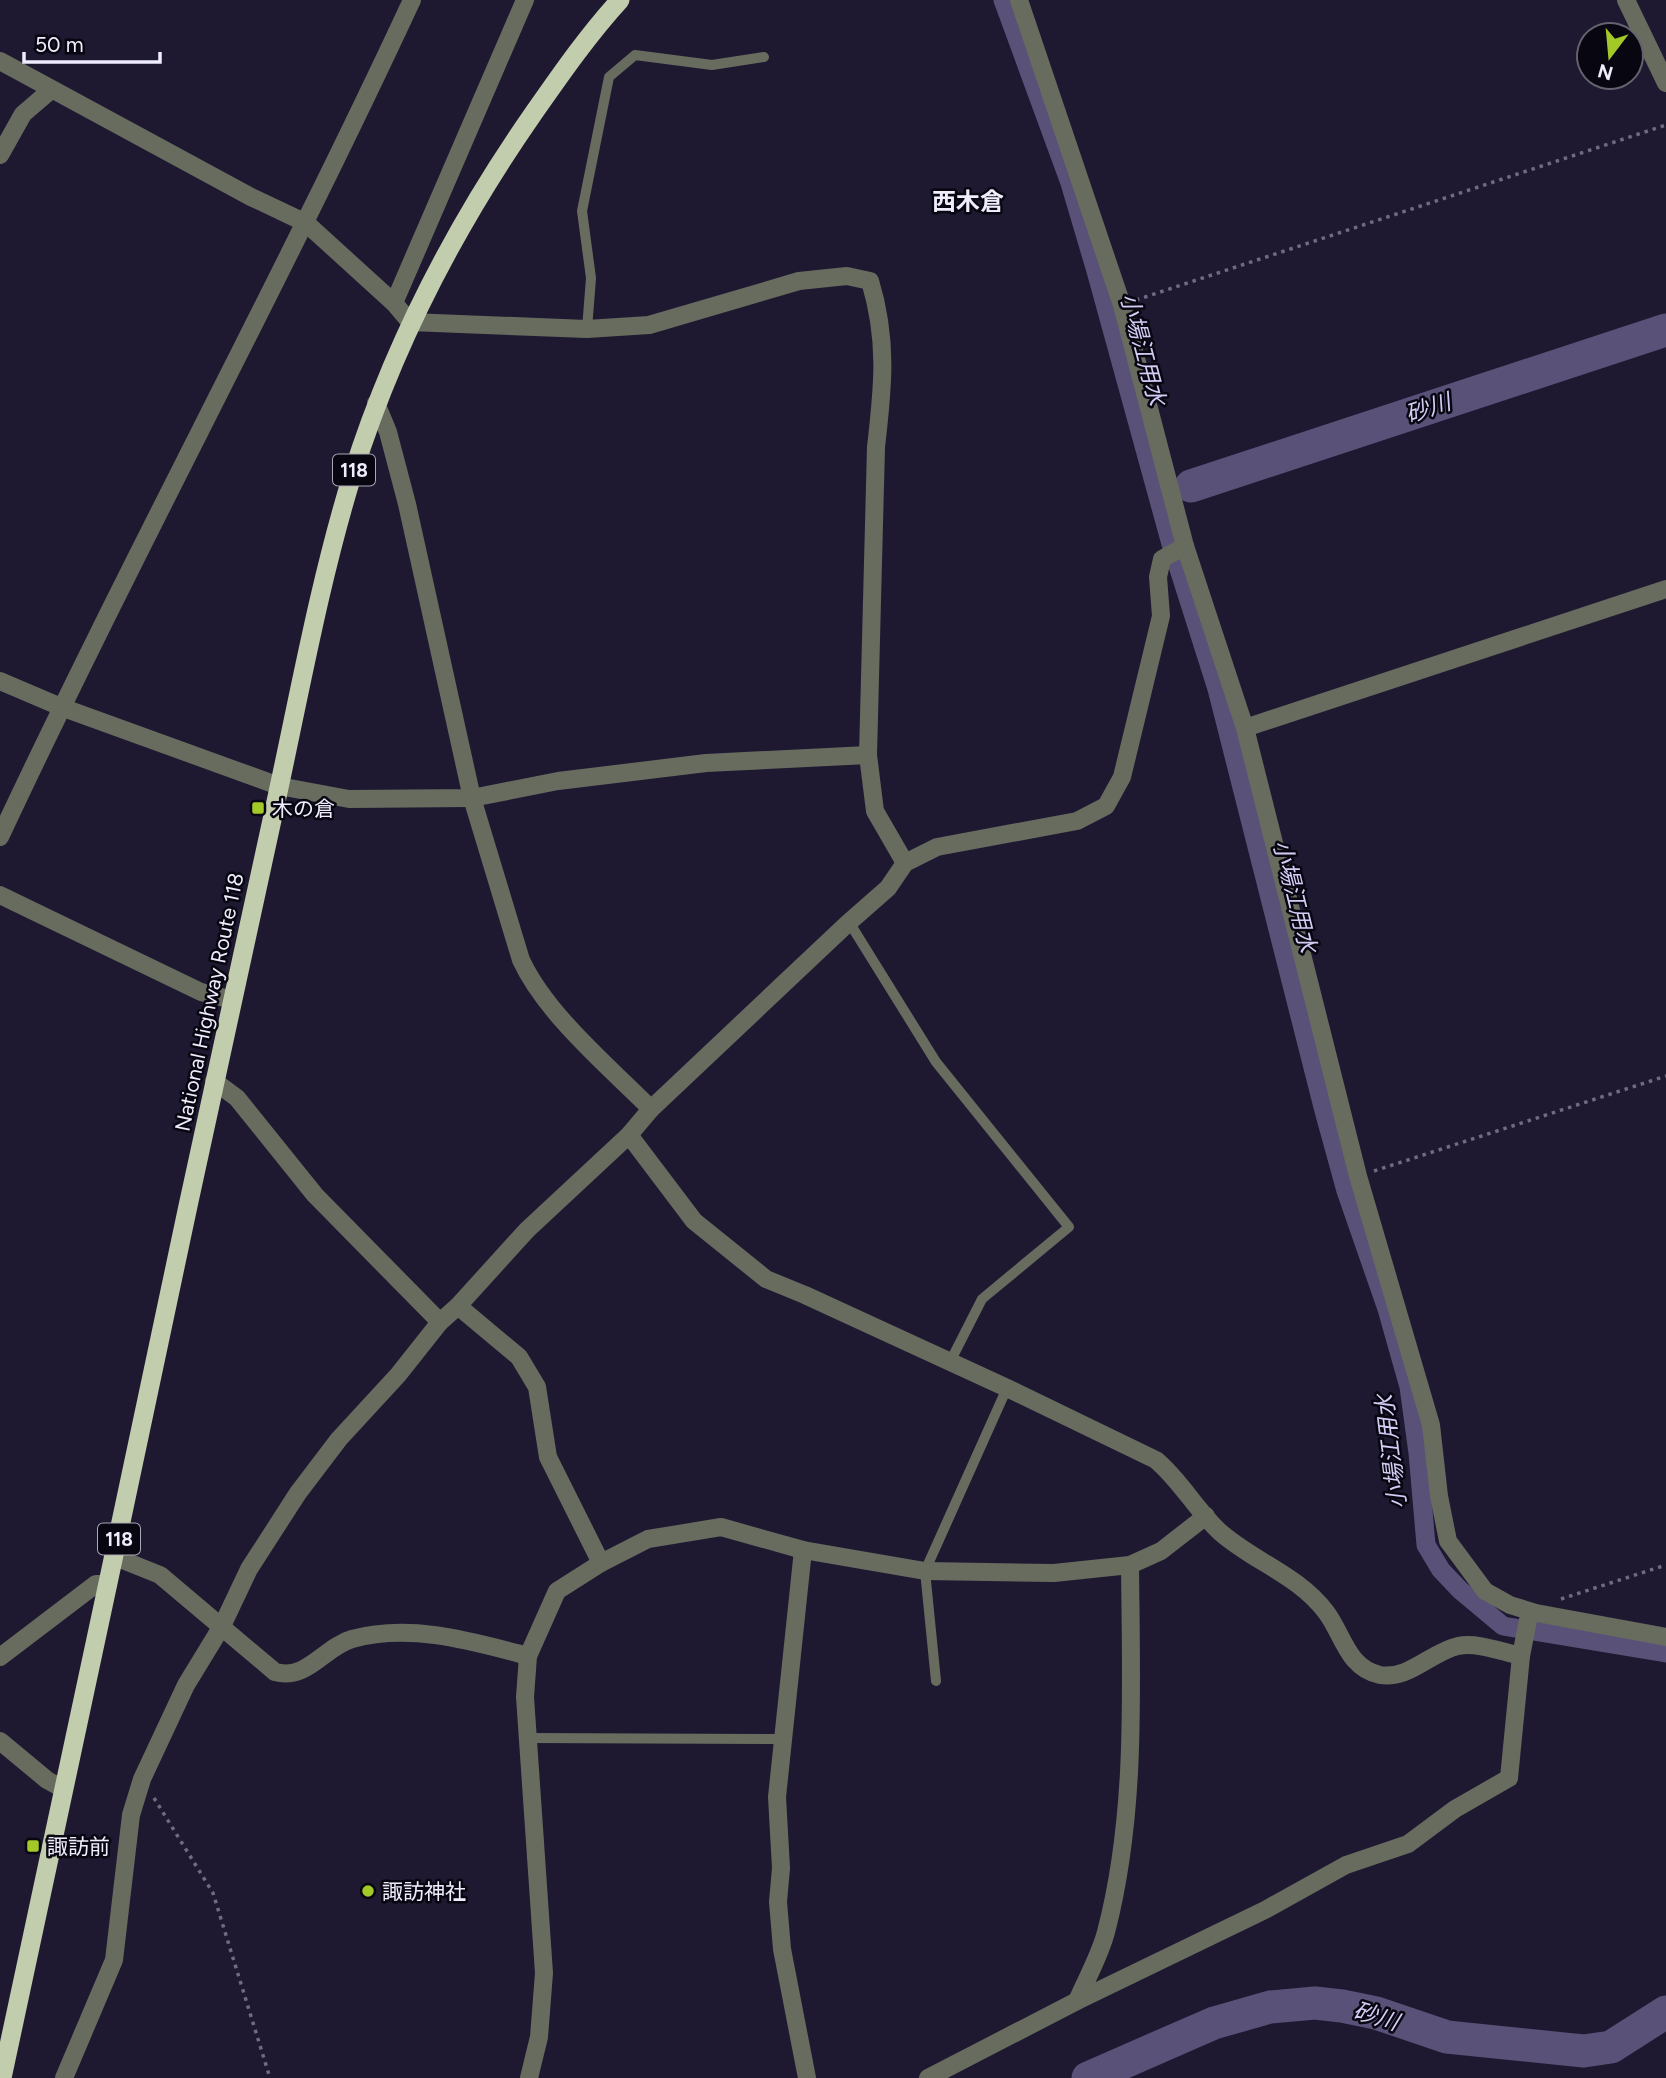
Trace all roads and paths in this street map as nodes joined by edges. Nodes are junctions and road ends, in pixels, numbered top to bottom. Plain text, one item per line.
1 (412, 0) edge
2 (525, 0) edge
3 (620, 0) edge
4 (1018, 0) edge
5 (1626, 0) edge
6 (764, 57) dead end
7 (0, 61) edge
8 (1666, 83) edge
9 (51, 90) junction
10 (1666, 125) edge
11 (0, 155) edge
12 (306, 223) junction
13 (394, 303) junction
14 (1122, 305) junction
15 (410, 322) junction
16 (587, 328) junction
17 (376, 403) junction
18 (1175, 551) junction
19 (1666, 589) edge
20 (0, 681) edge
21 (61, 707) junction
22 (1245, 728) junction
23 (868, 755) junction
24 (279, 786) junction
25 (472, 798) junction
26 (0, 837) edge
27 (905, 863) junction
28 (0, 895) edge
29 (849, 922) junction
30 (233, 1000) junction
31 (1666, 1076) edge
32 (214, 1081) junction
33 (651, 1109) junction
34 (629, 1135) junction
35 (1358, 1176) junction
36 (458, 1306) junction
37 (440, 1322) junction
38 (950, 1362) junction
39 (1007, 1388) junction
40 (1206, 1516) junction
41 (803, 1550) junction
42 (115, 1557) junction
43 (601, 1563) junction
44 (1130, 1565) junction
45 (1666, 1565) edge
46 (925, 1571) junction
47 (108, 1584) junction
48 (1532, 1616) junction
49 (222, 1626) junction
50 (1666, 1637) edge
51 (1523, 1650) junction
52 (528, 1656) junction
53 (0, 1657) edge
54 (936, 1681) dead end
55 (527, 1738) junction
56 (783, 1739) junction
57 (0, 1741) edge
58 (142, 1779) junction
59 (63, 1789) junction
60 (1077, 2001) junction
61 (2, 2078) edge
62 (64, 2078) edge
63 (270, 2078) edge
64 (529, 2078) edge
65 (807, 2078) edge
66 (929, 2078) edge

1 - 12 street
2 - 13 street
3 - 15 highway, National Highway Route 118 / 118
4 - 14 street
5 - 8 street
6 - 16 lane
7 - 9 street
9 - 11 street
9 - 12 street
10 - 14 path
12 - 13 street
12 - 21 street
13 - 15 street
14 - 18 street
15 - 16 street
15 - 17 highway, National Highway Route 118 / 118
16 - 23 street
17 - 24 highway, National Highway Route 118 / 118
17 - 25 street
18 - 22 street
18 - 27 street
19 - 22 street
20 - 21 street
21 - 24 street
21 - 26 street
22 - 35 street
23 - 25 street
23 - 27 street
24 - 25 street
24 - 30 highway, National Highway Route 118 / 118
25 - 33 street
27 - 29 street
28 - 30 street
29 - 33 street
29 - 38 lane
30 - 32 highway, National Highway Route 118 / 118
31 - 35 path
32 - 37 street
32 - 42 highway, National Highway Route 118 / 118
33 - 34 street
34 - 36 street
34 - 38 street
35 - 48 street
36 - 37 street
36 - 43 street
37 - 49 street
38 - 39 street
39 - 40 street
39 - 46 lane
40 - 44 street
40 - 51 street
41 - 43 street
41 - 46 street
41 - 56 street
42 - 47 highway, National Highway Route 118 / 118
42 - 49 street
43 - 52 street
44 - 46 street
44 - 60 street
45 - 48 path
46 - 54 lane
47 - 53 street
47 - 59 highway, National Highway Route 118 / 118
48 - 50 street
48 - 51 street
49 - 52 street
49 - 58 street
51 - 60 street
52 - 55 street
55 - 56 lane
55 - 64 street
56 - 65 street
57 - 59 street
58 - 62 street
58 - 63 path
59 - 61 highway, National Highway Route 118 / 118
60 - 66 street

